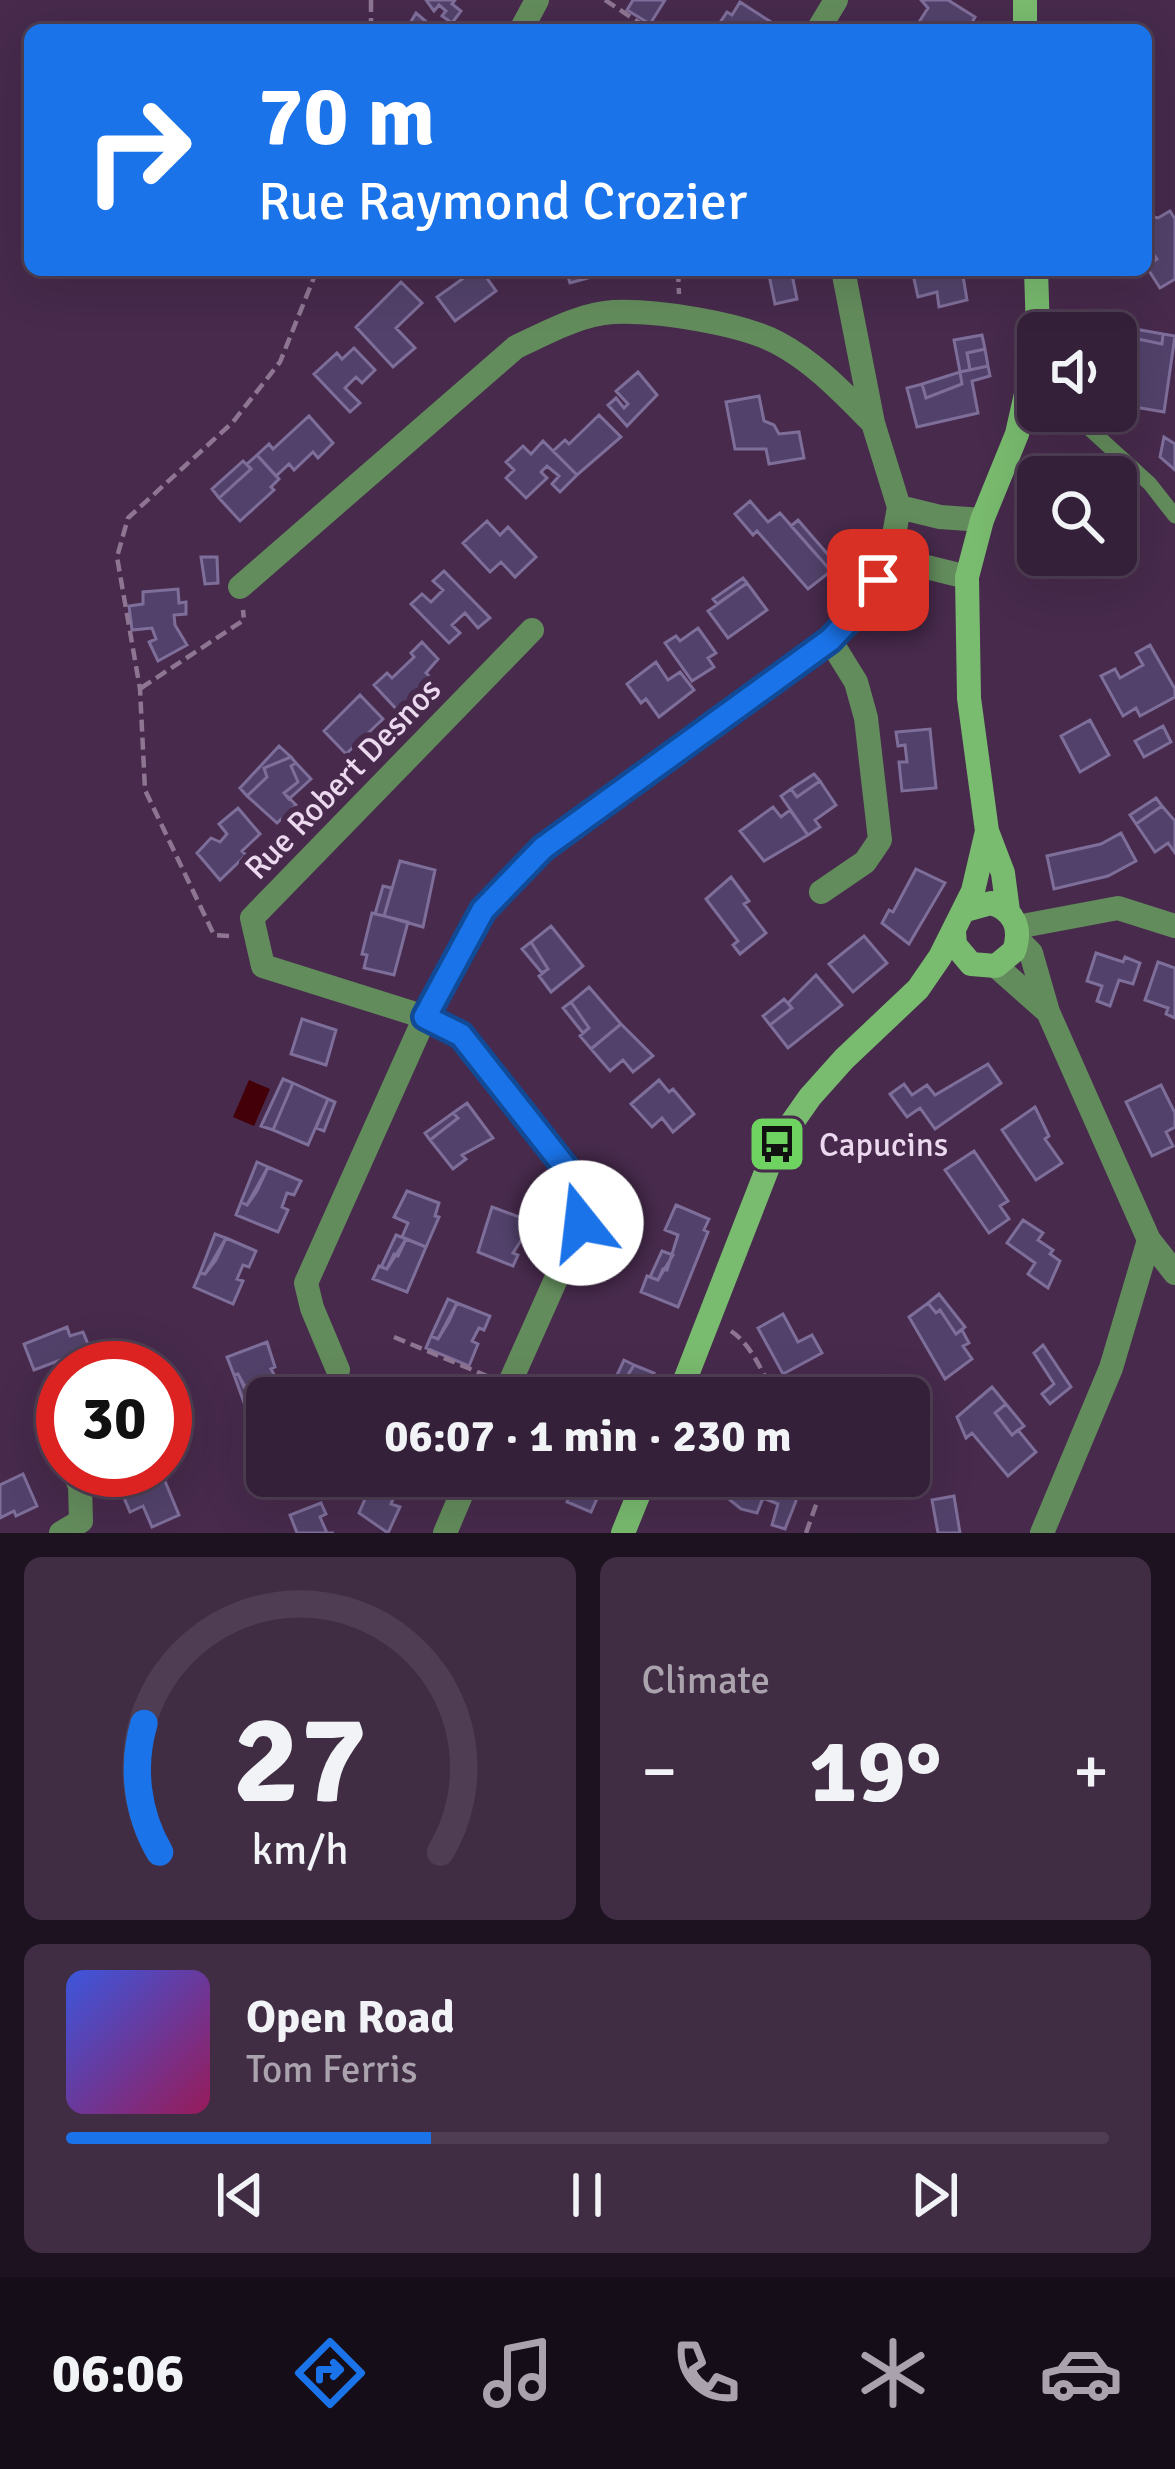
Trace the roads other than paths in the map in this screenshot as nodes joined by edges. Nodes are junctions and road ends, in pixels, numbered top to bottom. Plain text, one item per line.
1 (844, 276) edge
2 (1036, 276) edge
3 (1037, 312) edge
4 (873, 423) junction
5 (1018, 432) edge
6 (1093, 432) edge
7 (898, 507) junction
8 (1175, 516) edge
9 (982, 520) junction
10 (890, 558) junction
11 (968, 578) junction
12 (240, 587) road end
13 (532, 630) dead end
14 (830, 640) junction
15 (987, 831) junction
16 (820, 892) dead end
17 (960, 921) junction
18 (1014, 926) junction
19 (1175, 926) edge
20 (984, 965) junction
21 (918, 989) junction
22 (1048, 1012) junction
23 (425, 1017) junction
24 (1149, 1240) junction
25 (1175, 1273) edge
26 (338, 1370) dead end
27 (513, 1377) edge
28 (687, 1377) edge
29 (80, 1497) edge
30 (461, 1497) edge
31 (638, 1497) edge
32 (61, 1533) edge
33 (445, 1533) edge
34 (623, 1533) edge
35 (1042, 1533) edge

1 - 4 street
2 - 3 street
4 - 7 street
4 - 12 street
5 - 9 street
6 - 8 lane
7 - 9 street
7 - 10 street
9 - 11 street
10 - 11 street
10 - 14 street
11 - 15 street
13 - 23 street, Rue Robert Desnos
14 - 16 street
14 - 23 street
15 - 17 street
15 - 18 street
17 - 18 street
17 - 20 street
17 - 21 street
18 - 19 street
18 - 20 street
18 - 22 street
20 - 21 street
20 - 22 street
21 - 28 street
22 - 24 street
23 - 26 street
23 - 27 street
24 - 25 street
24 - 35 street
29 - 32 street
30 - 33 street
31 - 34 street

